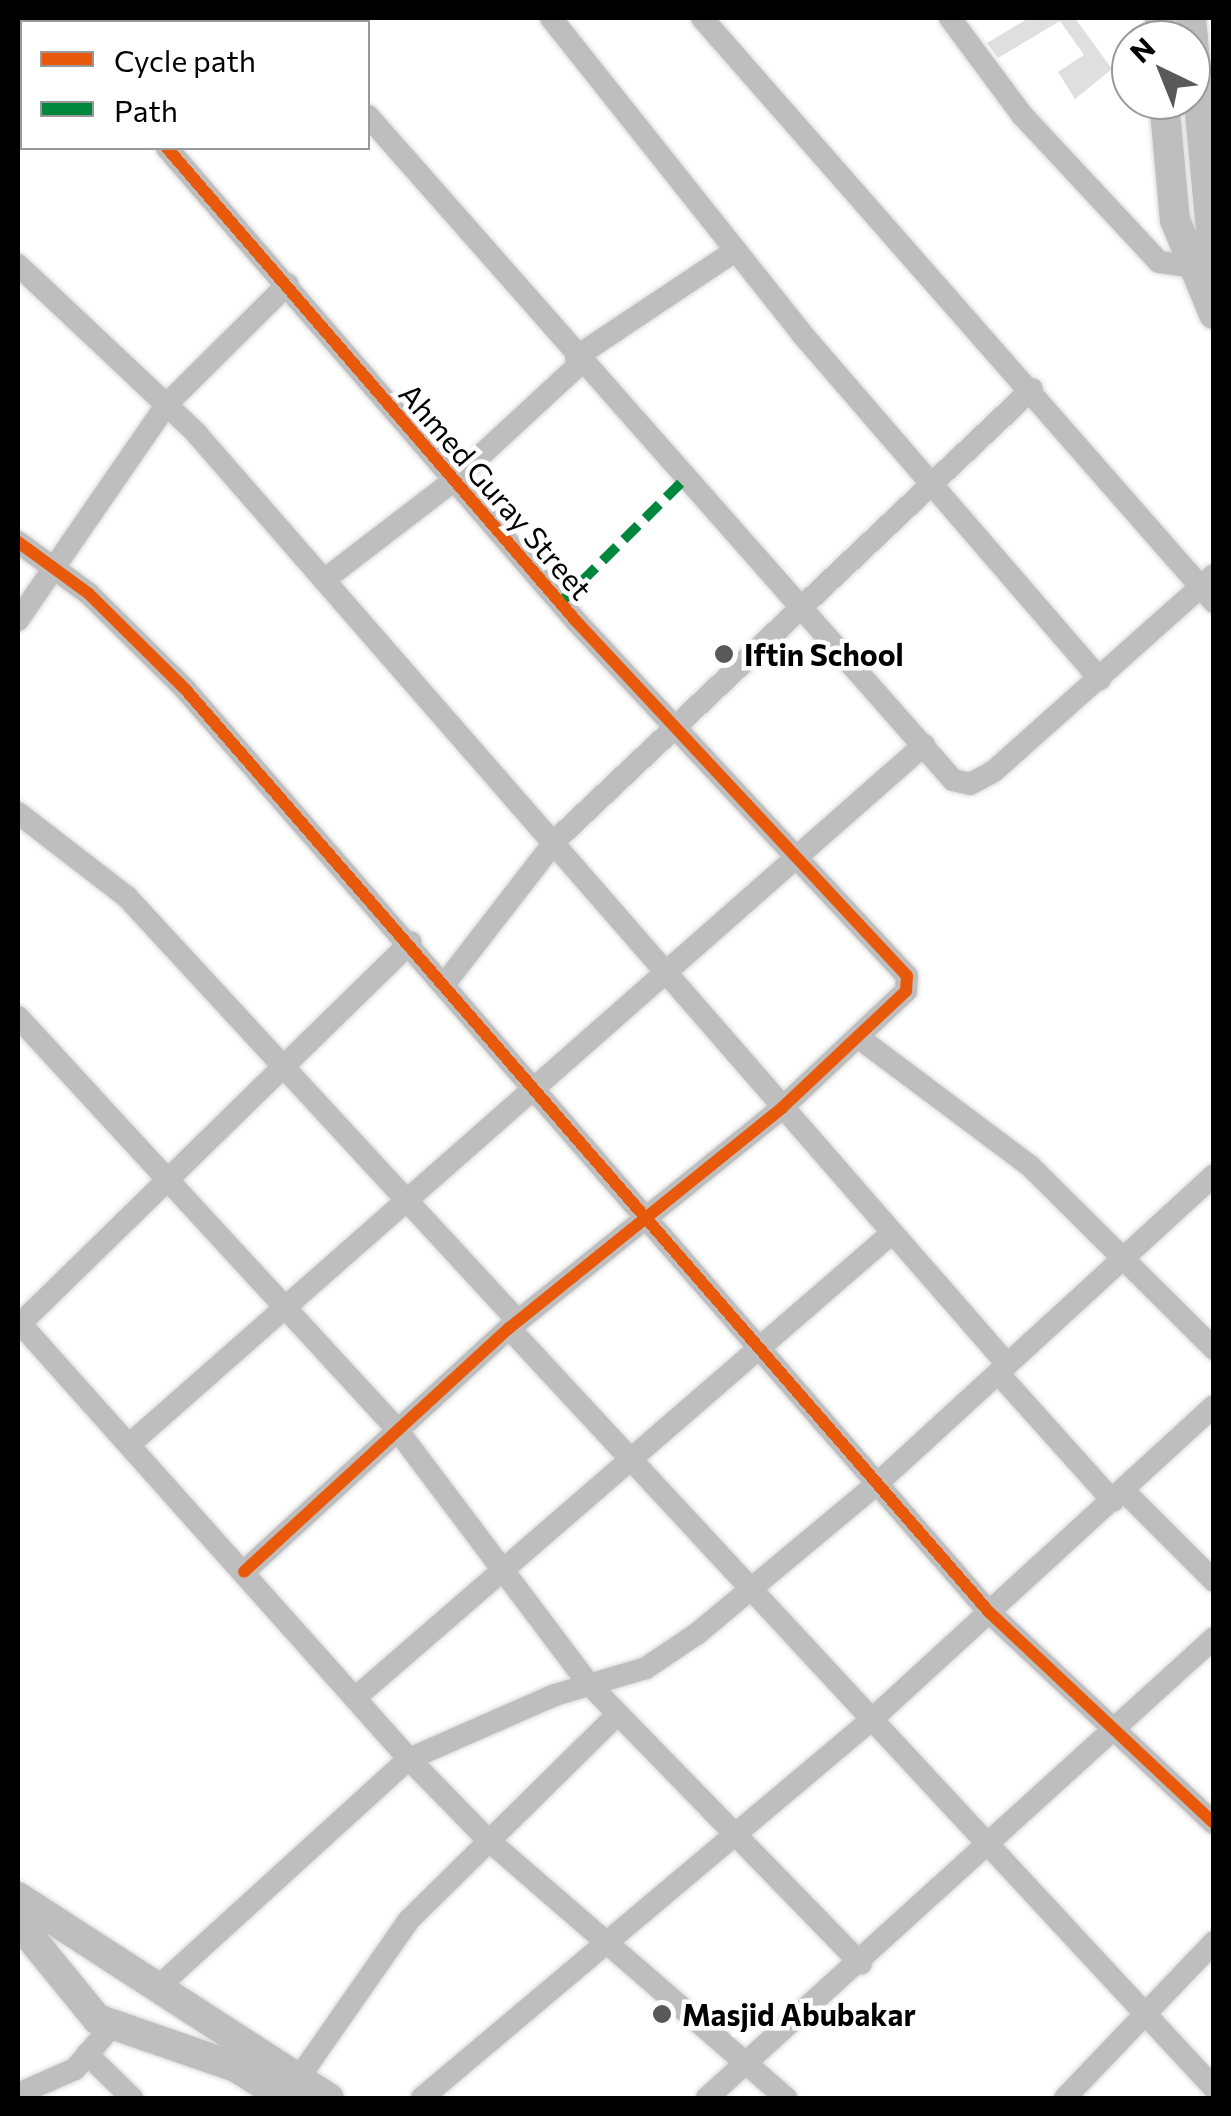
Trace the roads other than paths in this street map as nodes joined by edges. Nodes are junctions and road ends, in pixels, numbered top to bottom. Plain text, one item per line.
1 (551, 18) edge
2 (702, 18) edge
3 (950, 18) edge
4 (1191, 18) edge
5 (370, 118) edge
6 (1165, 120) edge
7 (169, 150) edge
8 (735, 250) junction
9 (1202, 264) edge
10 (18, 266) edge
11 (288, 284) junction
12 (1214, 314) edge
13 (578, 360) junction
14 (1032, 390) junction
15 (167, 404) junction
16 (453, 481) junction
17 (934, 484) junction
18 (18, 542) edge
19 (52, 566) junction
20 (324, 580) junction
21 (1209, 588) edge
22 (804, 610) junction
23 (18, 620) edge
24 (1100, 679) junction
25 (676, 729) junction
26 (924, 745) junction
27 (18, 814) edge
28 (557, 839) junction
29 (800, 855) junction
30 (411, 942) junction
31 (668, 971) junction
32 (446, 982) junction
33 (18, 1017) edge
34 (859, 1038) junction
35 (284, 1062) junction
36 (538, 1086) junction
37 (782, 1108) junction
38 (168, 1174) junction
39 (1214, 1174) edge
40 (408, 1200) junction
41 (648, 1213) junction
42 (891, 1234) junction
43 (1119, 1262) junction
44 (289, 1304) junction
45 (18, 1323) edge
46 (514, 1325) junction
47 (764, 1346) junction
48 (1214, 1349) edge
49 (1002, 1369) junction
50 (1214, 1406) edge
51 (395, 1427) junction
52 (130, 1444) junction
53 (629, 1460) junction
54 (879, 1482) junction
55 (1119, 1496) junction
56 (504, 1568) junction
57 (244, 1572) junction
58 (1214, 1581) edge
59 (750, 1590) junction
60 (989, 1612) junction
61 (1214, 1638) edge
62 (589, 1684) junction
63 (354, 1698) junction
64 (617, 1715) junction
65 (870, 1721) junction
66 (1113, 1732) junction
67 (409, 1760) junction
68 (1214, 1824) edge
69 (487, 1838) junction
70 (735, 1838) junction
71 (986, 1850) junction
72 (18, 1897) edge
73 (18, 1922) edge
74 (1214, 1942) edge
75 (608, 1947) junction
76 (110, 1953) junction
77 (861, 1964) junction
78 (158, 1987) junction
79 (78, 1998) junction
80 (1143, 2010) junction
81 (119, 2030) junction
82 (88, 2054) junction
83 (746, 2064) junction
84 (1214, 2088) edge
85 (291, 2089) edge
86 (18, 2094) edge
87 (132, 2098) edge
88 (329, 2098) edge
89 (422, 2098) edge
90 (707, 2098) edge
91 (786, 2098) edge
92 (1065, 2098) edge

1 - 8 street
2 - 14 street
3 - 9 street
4 - 9 main road
5 - 13 street
6 - 9 main road
7 - 11 street, Ahmed Guray Street
8 - 13 street
8 - 17 street
9 - 12 main road
10 - 15 street
11 - 15 street
11 - 16 street, Ahmed Guray Street
13 - 16 street
13 - 22 street
14 - 17 street
14 - 21 street
15 - 19 street
15 - 20 street
16 - 20 street
16 - 25 street, Ahmed Guray Street
17 - 22 street
17 - 24 street
18 - 19 street
19 - 23 street
19 - 30 street
20 - 28 street
21 - 24 street
22 - 25 street
22 - 26 street
24 - 26 street
25 - 28 street
25 - 29 street, Ahmed Guray Street
26 - 29 street
27 - 35 street
28 - 31 street
28 - 32 street
29 - 31 street
29 - 34 street, Ahmed Guray Street
30 - 32 street
30 - 35 street
31 - 36 street
31 - 37 street
32 - 36 street
33 - 38 street
34 - 37 street, Ahmed Guray Street
34 - 43 street
35 - 38 street
35 - 40 street
36 - 40 street
36 - 41 street
37 - 41 street, Ahmed Guray Street
37 - 42 street
38 - 44 street
38 - 45 street
39 - 43 street
40 - 44 street
40 - 46 street
41 - 46 street, Ahmed Guray Street
41 - 47 street
42 - 47 street
42 - 49 street
43 - 48 street
43 - 49 street
44 - 51 street
44 - 52 street
45 - 52 street
46 - 51 street, Ahmed Guray Street
46 - 53 street
47 - 53 street
47 - 54 street
49 - 54 street
49 - 55 street
50 - 55 street
51 - 56 street
51 - 57 street, Ahmed Guray Street
52 - 57 street
53 - 56 street
53 - 59 street
54 - 59 street
54 - 60 street
55 - 58 street
55 - 60 street
56 - 62 street
56 - 63 street
57 - 63 street
59 - 62 street
59 - 65 street
60 - 65 street
60 - 66 street
61 - 66 street
62 - 64 street
62 - 67 street
63 - 67 street
64 - 69 street
64 - 70 street
65 - 70 street
65 - 71 street
66 - 68 street
66 - 71 street
67 - 69 street
67 - 78 street
69 - 75 street
69 - 85 street
70 - 75 street
70 - 77 street
71 - 77 street
71 - 80 street
72 - 76 main road
73 - 79 main road
74 - 80 street
75 - 83 street
75 - 89 street
76 - 78 main road
76 - 79 main road
77 - 83 street
78 - 81 main road
78 - 85 main road
79 - 81 main road
80 - 84 street
80 - 92 street
81 - 82 street
81 - 85 main road
82 - 86 street
82 - 87 street
83 - 90 street
83 - 91 street
85 - 88 main road

